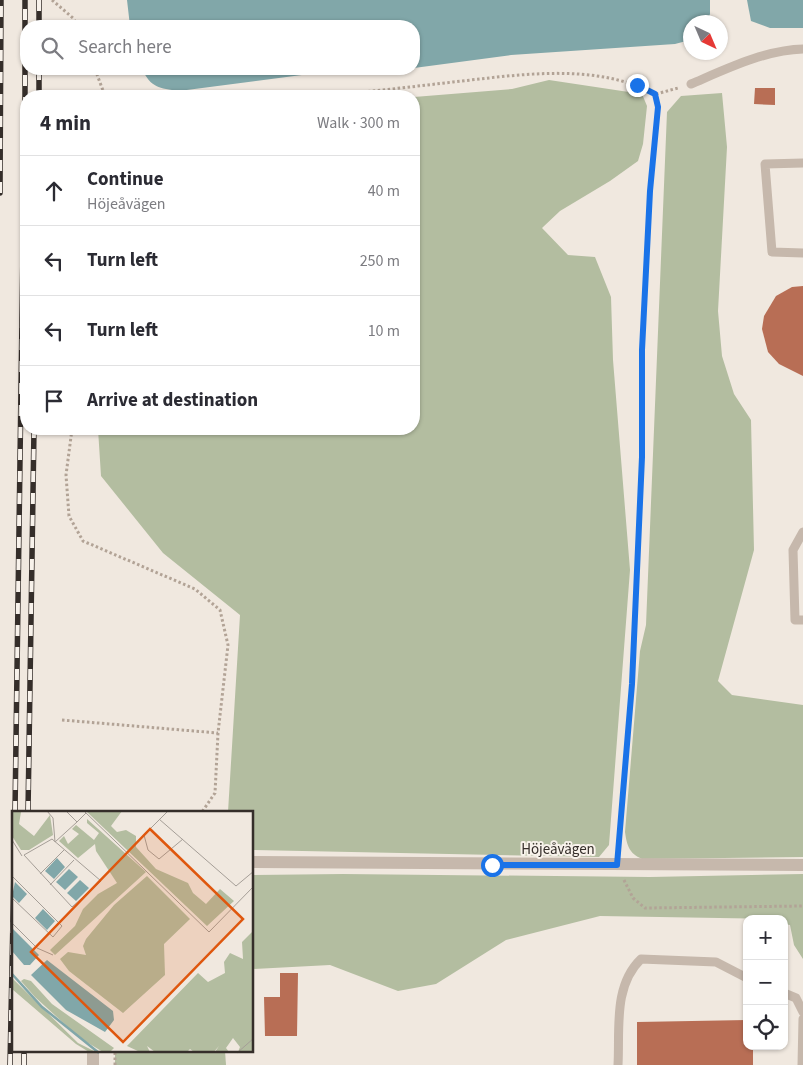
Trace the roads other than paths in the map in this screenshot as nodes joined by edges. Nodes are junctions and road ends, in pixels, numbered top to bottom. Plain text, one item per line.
1 (803, 49) edge
2 (691, 84) road end
3 (803, 163) edge
4 (803, 253) edge
5 (803, 532) edge
6 (803, 620) edge
7 (254, 862) edge
8 (803, 865) edge
9 (743, 976) edge
10 (788, 995) edge
11 (803, 1012) edge
12 (803, 1019) edge
13 (92, 1052) edge
14 (93, 1065) edge
15 (618, 1065) edge
16 (802, 1065) edge

1 - 2 lane
3 - 4 lane
5 - 6 lane
7 - 8 street, Höjeåvägen
9 - 15 lane
10 - 11 lane
12 - 16 lane
13 - 14 street

